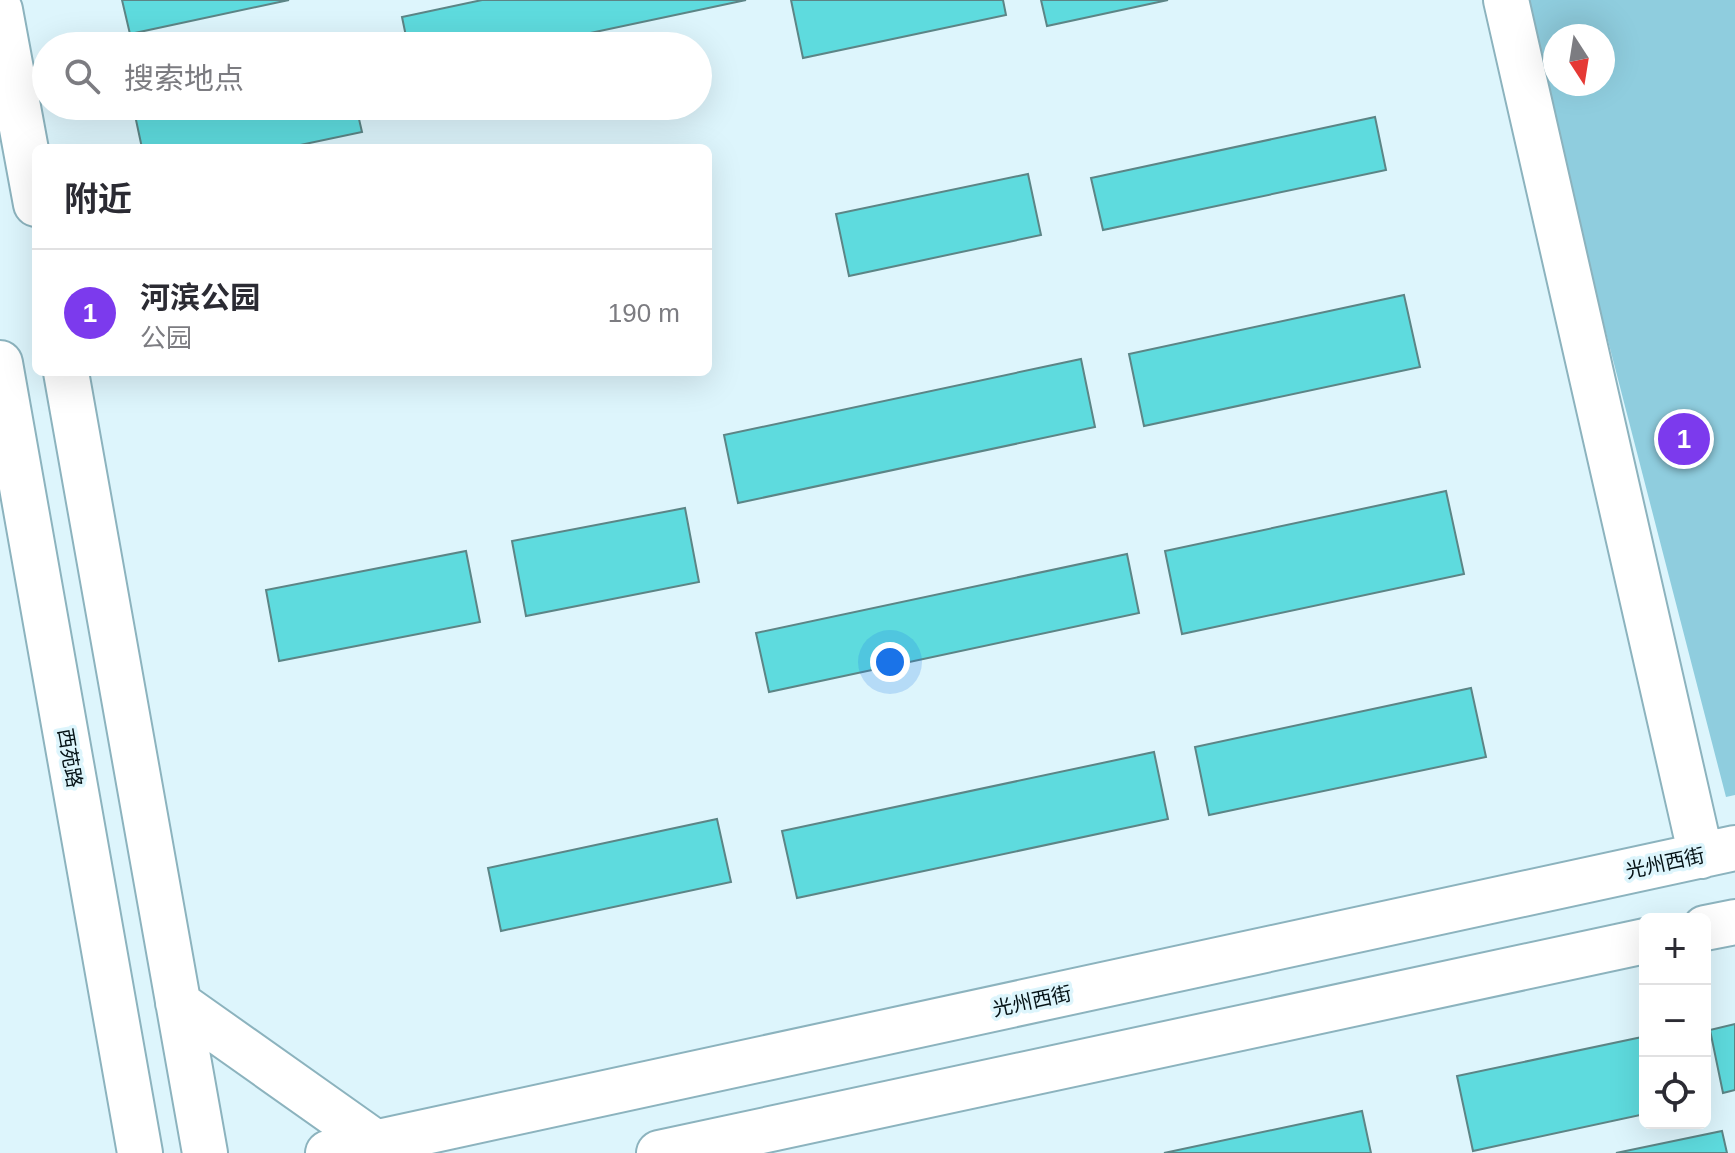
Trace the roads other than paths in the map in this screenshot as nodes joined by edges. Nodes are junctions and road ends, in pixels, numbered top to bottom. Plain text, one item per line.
1 (1506, 0) edge
2 (0, 10) edge
3 (32, 182) edge
4 (0, 363) edge
5 (67, 376) edge
6 (1718, 852) edge
7 (1735, 922) edge
8 (1711, 927) edge
9 (1639, 942) edge
10 (178, 1003) junction
11 (376, 1143) junction
12 (140, 1153) edge
13 (205, 1153) edge
14 (328, 1153) edge
15 (659, 1153) edge

1 - 6 main road
2 - 3 main road
4 - 12 main road, 西苑路
5 - 10 main road
6 - 11 main road, 光州西街
7 - 8 main road
9 - 15 main road
10 - 11 main road
10 - 13 main road
11 - 14 main road, 光州西街

